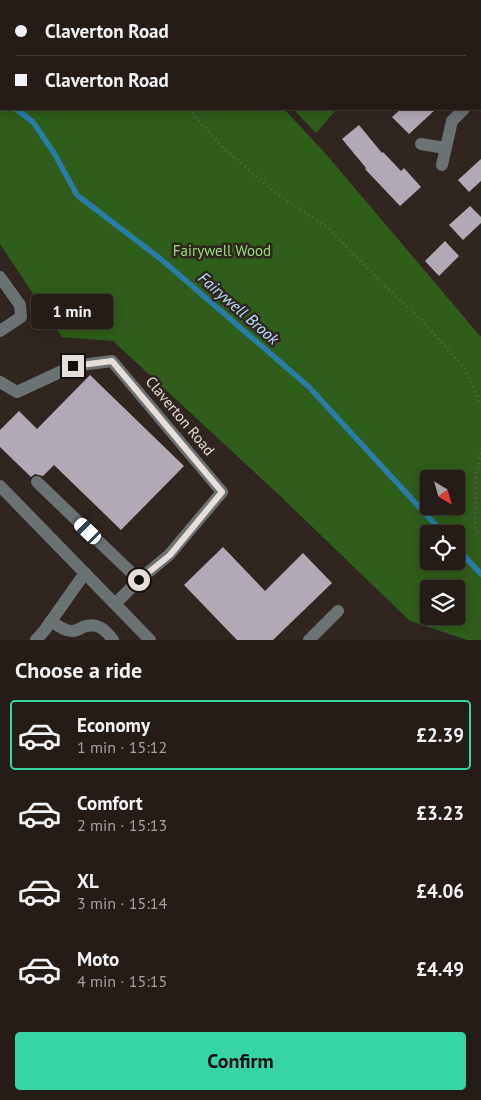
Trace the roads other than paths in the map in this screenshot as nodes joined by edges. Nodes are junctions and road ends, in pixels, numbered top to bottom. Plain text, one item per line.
1 (463, 110) edge
2 (421, 144) dead end
3 (445, 148) junction
4 (442, 165) dead end
5 (0, 277) edge
6 (0, 331) edge
7 (0, 382) edge
8 (36, 482) dead end
9 (0, 486) edge
10 (84, 573) junction
11 (139, 580) junction
12 (115, 604) junction
13 (338, 611) dead end
14 (44, 630) edge
15 (113, 640) edge
16 (150, 640) edge
17 (309, 640) edge

1 - 3 street
2 - 3 street
3 - 4 street
5 - 6 street
7 - 11 street, Claverton Road
8 - 11 street
9 - 10 street
10 - 12 street
10 - 14 street
11 - 12 street
12 - 16 street
13 - 17 street
14 - 15 street

